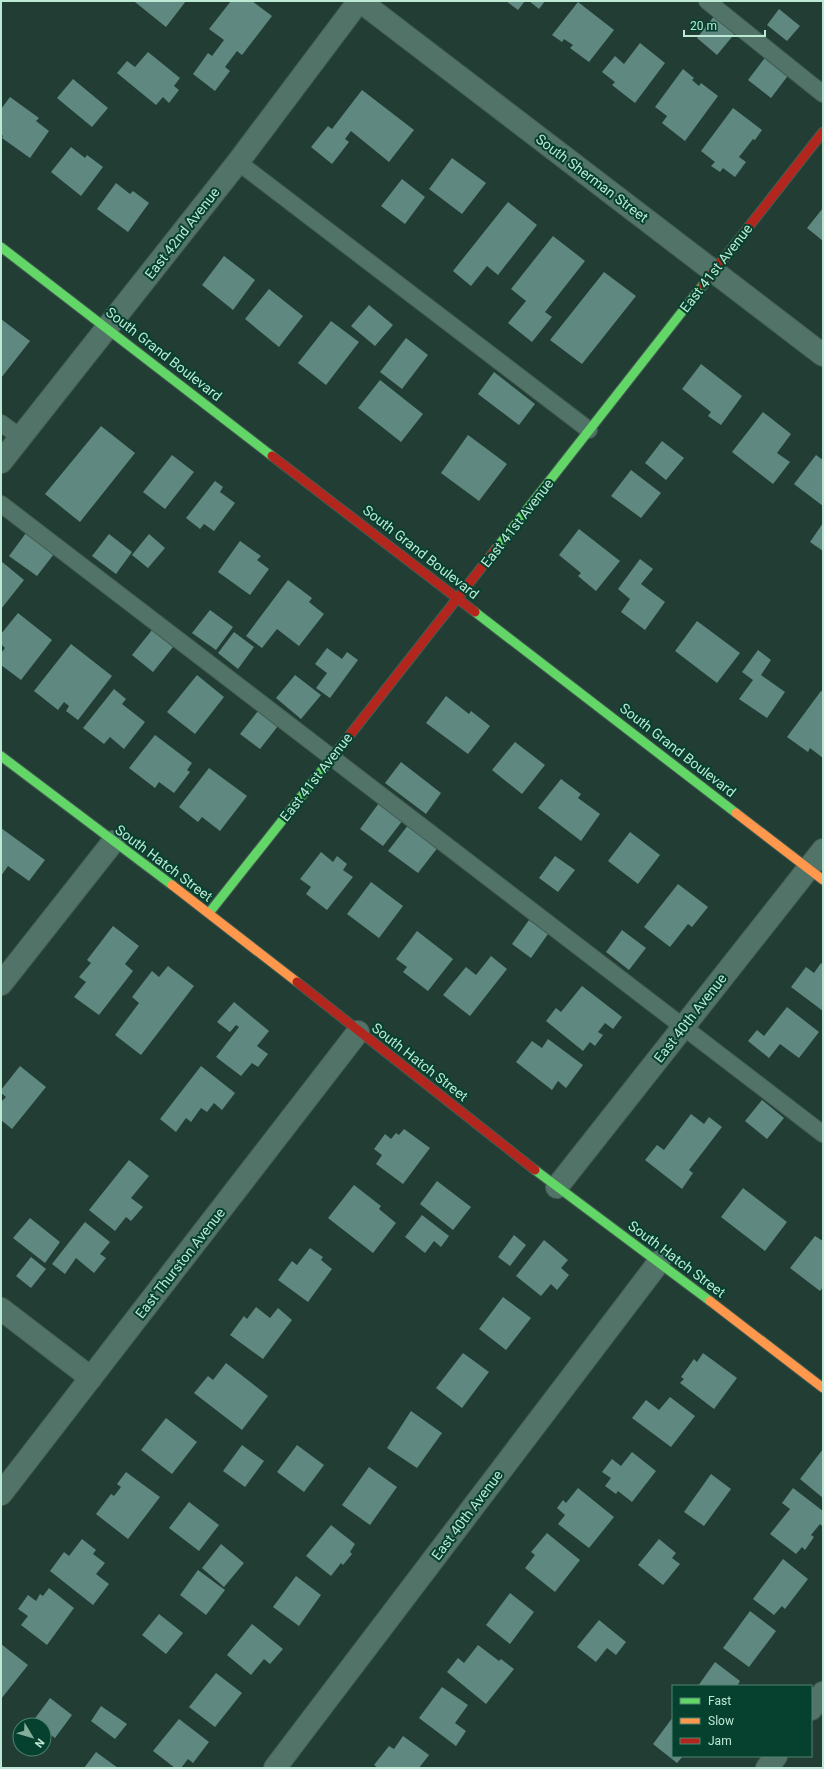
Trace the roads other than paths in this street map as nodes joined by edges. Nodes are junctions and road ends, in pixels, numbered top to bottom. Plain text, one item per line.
1 (360, 1) edge
2 (707, 1) edge
3 (823, 94) edge
4 (823, 132) edge
5 (238, 162) junction
6 (1, 247) edge
7 (714, 271) junction
8 (107, 328) junction
9 (823, 355) edge
10 (1, 423) edge
11 (589, 430) junction
12 (20, 437) junction
13 (1, 462) edge
14 (1, 504) edge
15 (458, 598) junction
16 (1, 756) edge
17 (332, 757) junction
18 (112, 842) junction
19 (823, 850) edge
20 (816, 874) edge
21 (208, 913) junction
22 (1, 984) edge
23 (683, 1027) junction
24 (358, 1032) junction
25 (823, 1134) edge
26 (557, 1187) junction
27 (659, 1262) junction
28 (1, 1309) edge
29 (90, 1378) junction
30 (823, 1388) edge
31 (1, 1494) edge
32 (823, 1693) edge
33 (812, 1708) edge
34 (775, 1757) edge
35 (275, 1768) edge
36 (767, 1768) edge

1 - 5 street, East 42nd Avenue
1 - 7 street, South Sherman Street
2 - 3 lane
4 - 7 street, East 41st Avenue
5 - 8 street, East 42nd Avenue
5 - 11 lane
6 - 8 street, South Grand Boulevard
7 - 9 street, South Sherman Street
7 - 11 street, East 41st Avenue
8 - 12 street, East 42nd Avenue
8 - 15 street, South Grand Boulevard
10 - 12 lane
11 - 15 street, East 41st Avenue
12 - 13 street, East 42nd Avenue
14 - 17 lane
15 - 17 street, East 41st Avenue
15 - 20 street, South Grand Boulevard
16 - 18 street, South Hatch Street
17 - 21 street, East 41st Avenue
17 - 23 lane
18 - 21 street, South Hatch Street
18 - 22 street
19 - 20 street, East 40th Avenue
20 - 23 street, East 40th Avenue
21 - 24 street, South Hatch Street
23 - 25 lane
23 - 26 street, East 40th Avenue
24 - 26 street, South Hatch Street
24 - 29 street, East Thurston Avenue
26 - 27 street, South Hatch Street
27 - 30 street, South Hatch Street
27 - 35 street, East 40th Avenue
28 - 29 street
29 - 31 street, East Thurston Avenue
32 - 33 street
34 - 36 street

